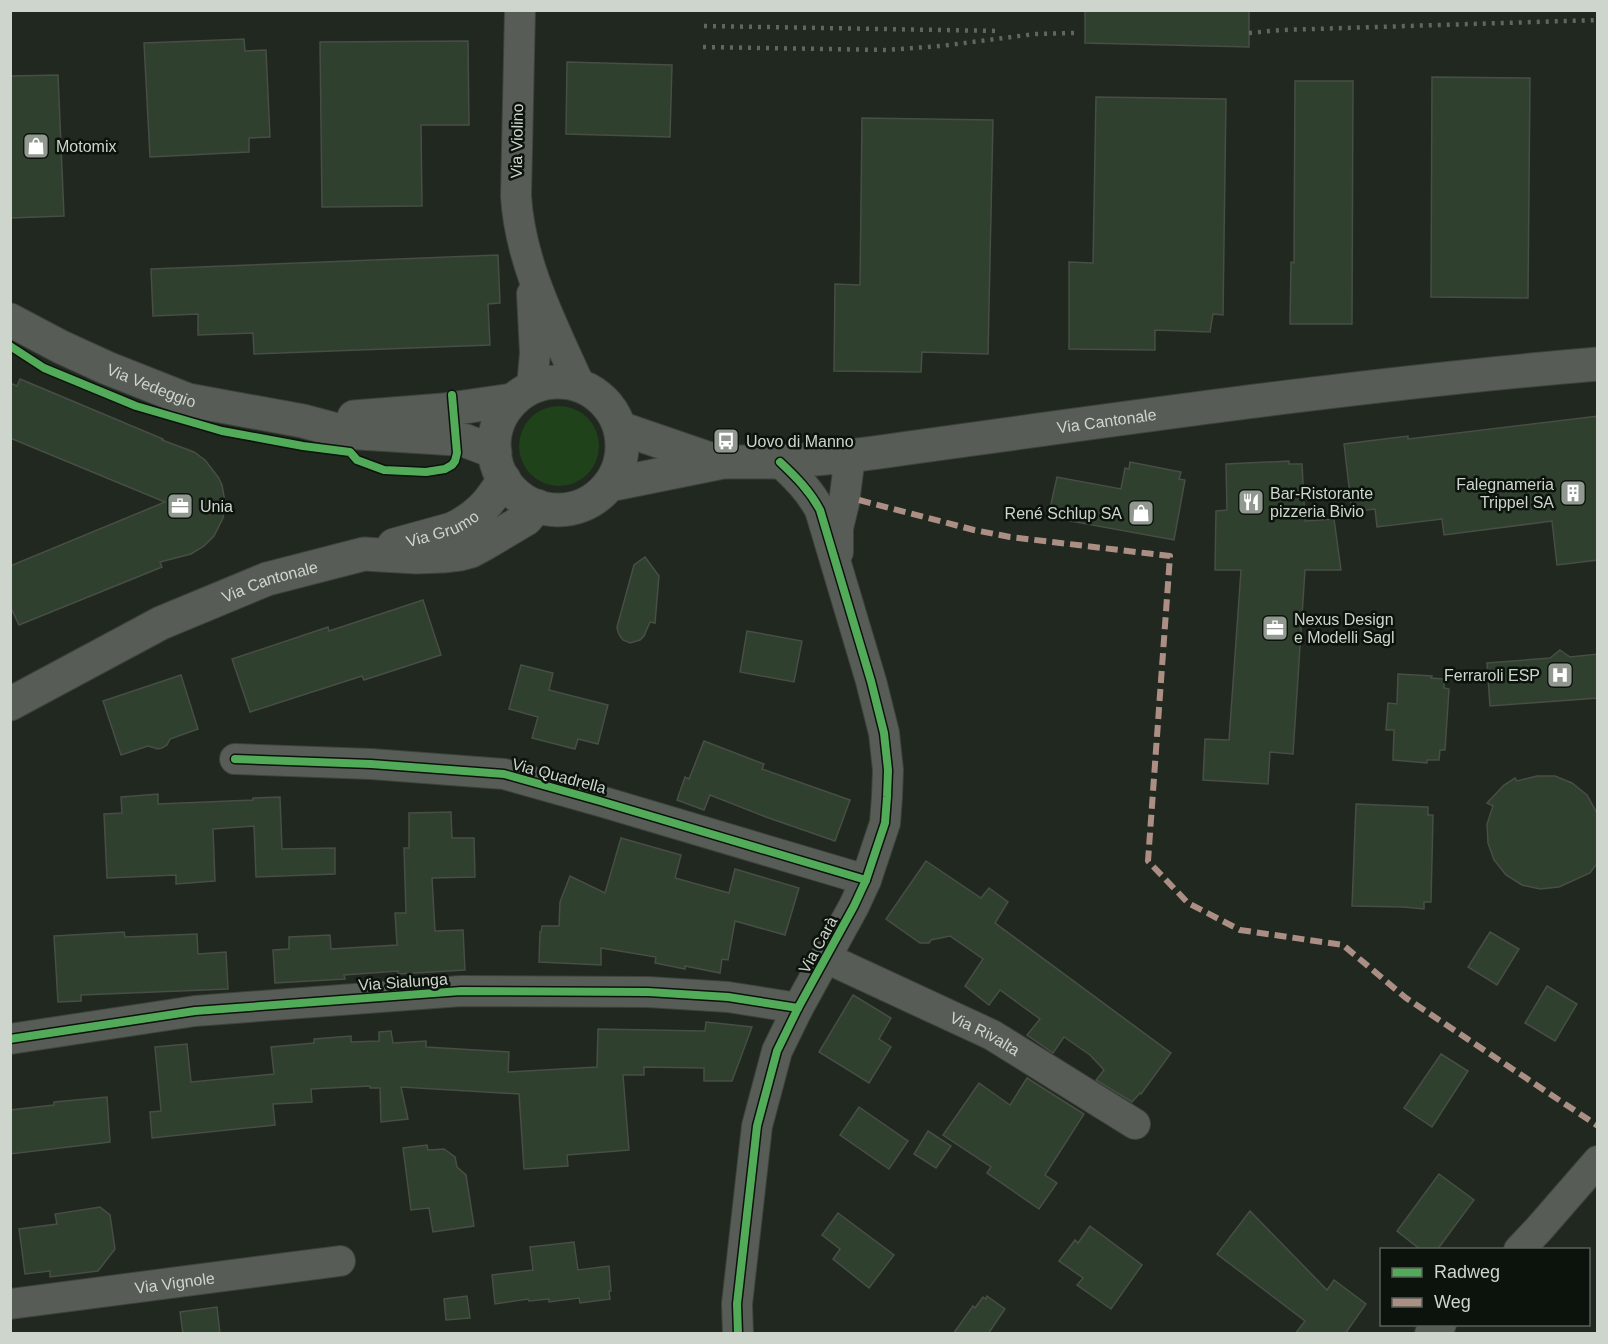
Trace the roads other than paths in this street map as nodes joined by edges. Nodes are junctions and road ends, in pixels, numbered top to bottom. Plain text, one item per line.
1 (520, 10) edge
2 (531, 271) junction
3 (10, 320) edge
4 (1598, 364) edge
5 (580, 386) junction
6 (523, 394) junction
7 (303, 421) junction
8 (620, 428) junction
9 (850, 456) junction
10 (719, 462) junction
11 (780, 462) junction
12 (500, 465) junction
13 (609, 485) junction
14 (537, 506) junction
15 (364, 554) junction
16 (838, 570) junction
17 (10, 704) edge
18 (235, 759) dead end
19 (866, 880) junction
20 (826, 958) junction
21 (798, 1008) junction
22 (10, 1039) edge
23 (1135, 1124) dead end
24 (1598, 1161) edge
25 (1521, 1248) edge
26 (340, 1261) dead end
27 (10, 1304) edge
28 (738, 1334) edge

1 - 2 street, Via Violino
2 - 5 street
2 - 6 street
3 - 7 main road, Via Vedeggio
4 - 9 main road, Via Cantonale
5 - 6 main road
5 - 8 main road
6 - 7 main road, Via Vedeggio
6 - 12 main road
7 - 12 main road, Via Vedeggio
8 - 10 main road, Via Cantonale
8 - 13 main road
9 - 11 main road, Via Cantonale
9 - 16 street
10 - 11 main road, Via Cantonale
10 - 13 main road
11 - 16 street, Via Carà
12 - 14 main road
12 - 15 main road, Via Grumo
13 - 14 main road
14 - 15 main road, Via Cantonale
15 - 17 main road, Via Cantonale
16 - 19 street, Via Carà
18 - 19 street, Via Quadrella
19 - 20 street, Via Carà
20 - 21 street, Via Carà
20 - 23 street, Via Rivalta
21 - 22 street, Via Sialunga
21 - 28 street, Via Carà
24 - 25 street
26 - 27 street, Via Vignole

